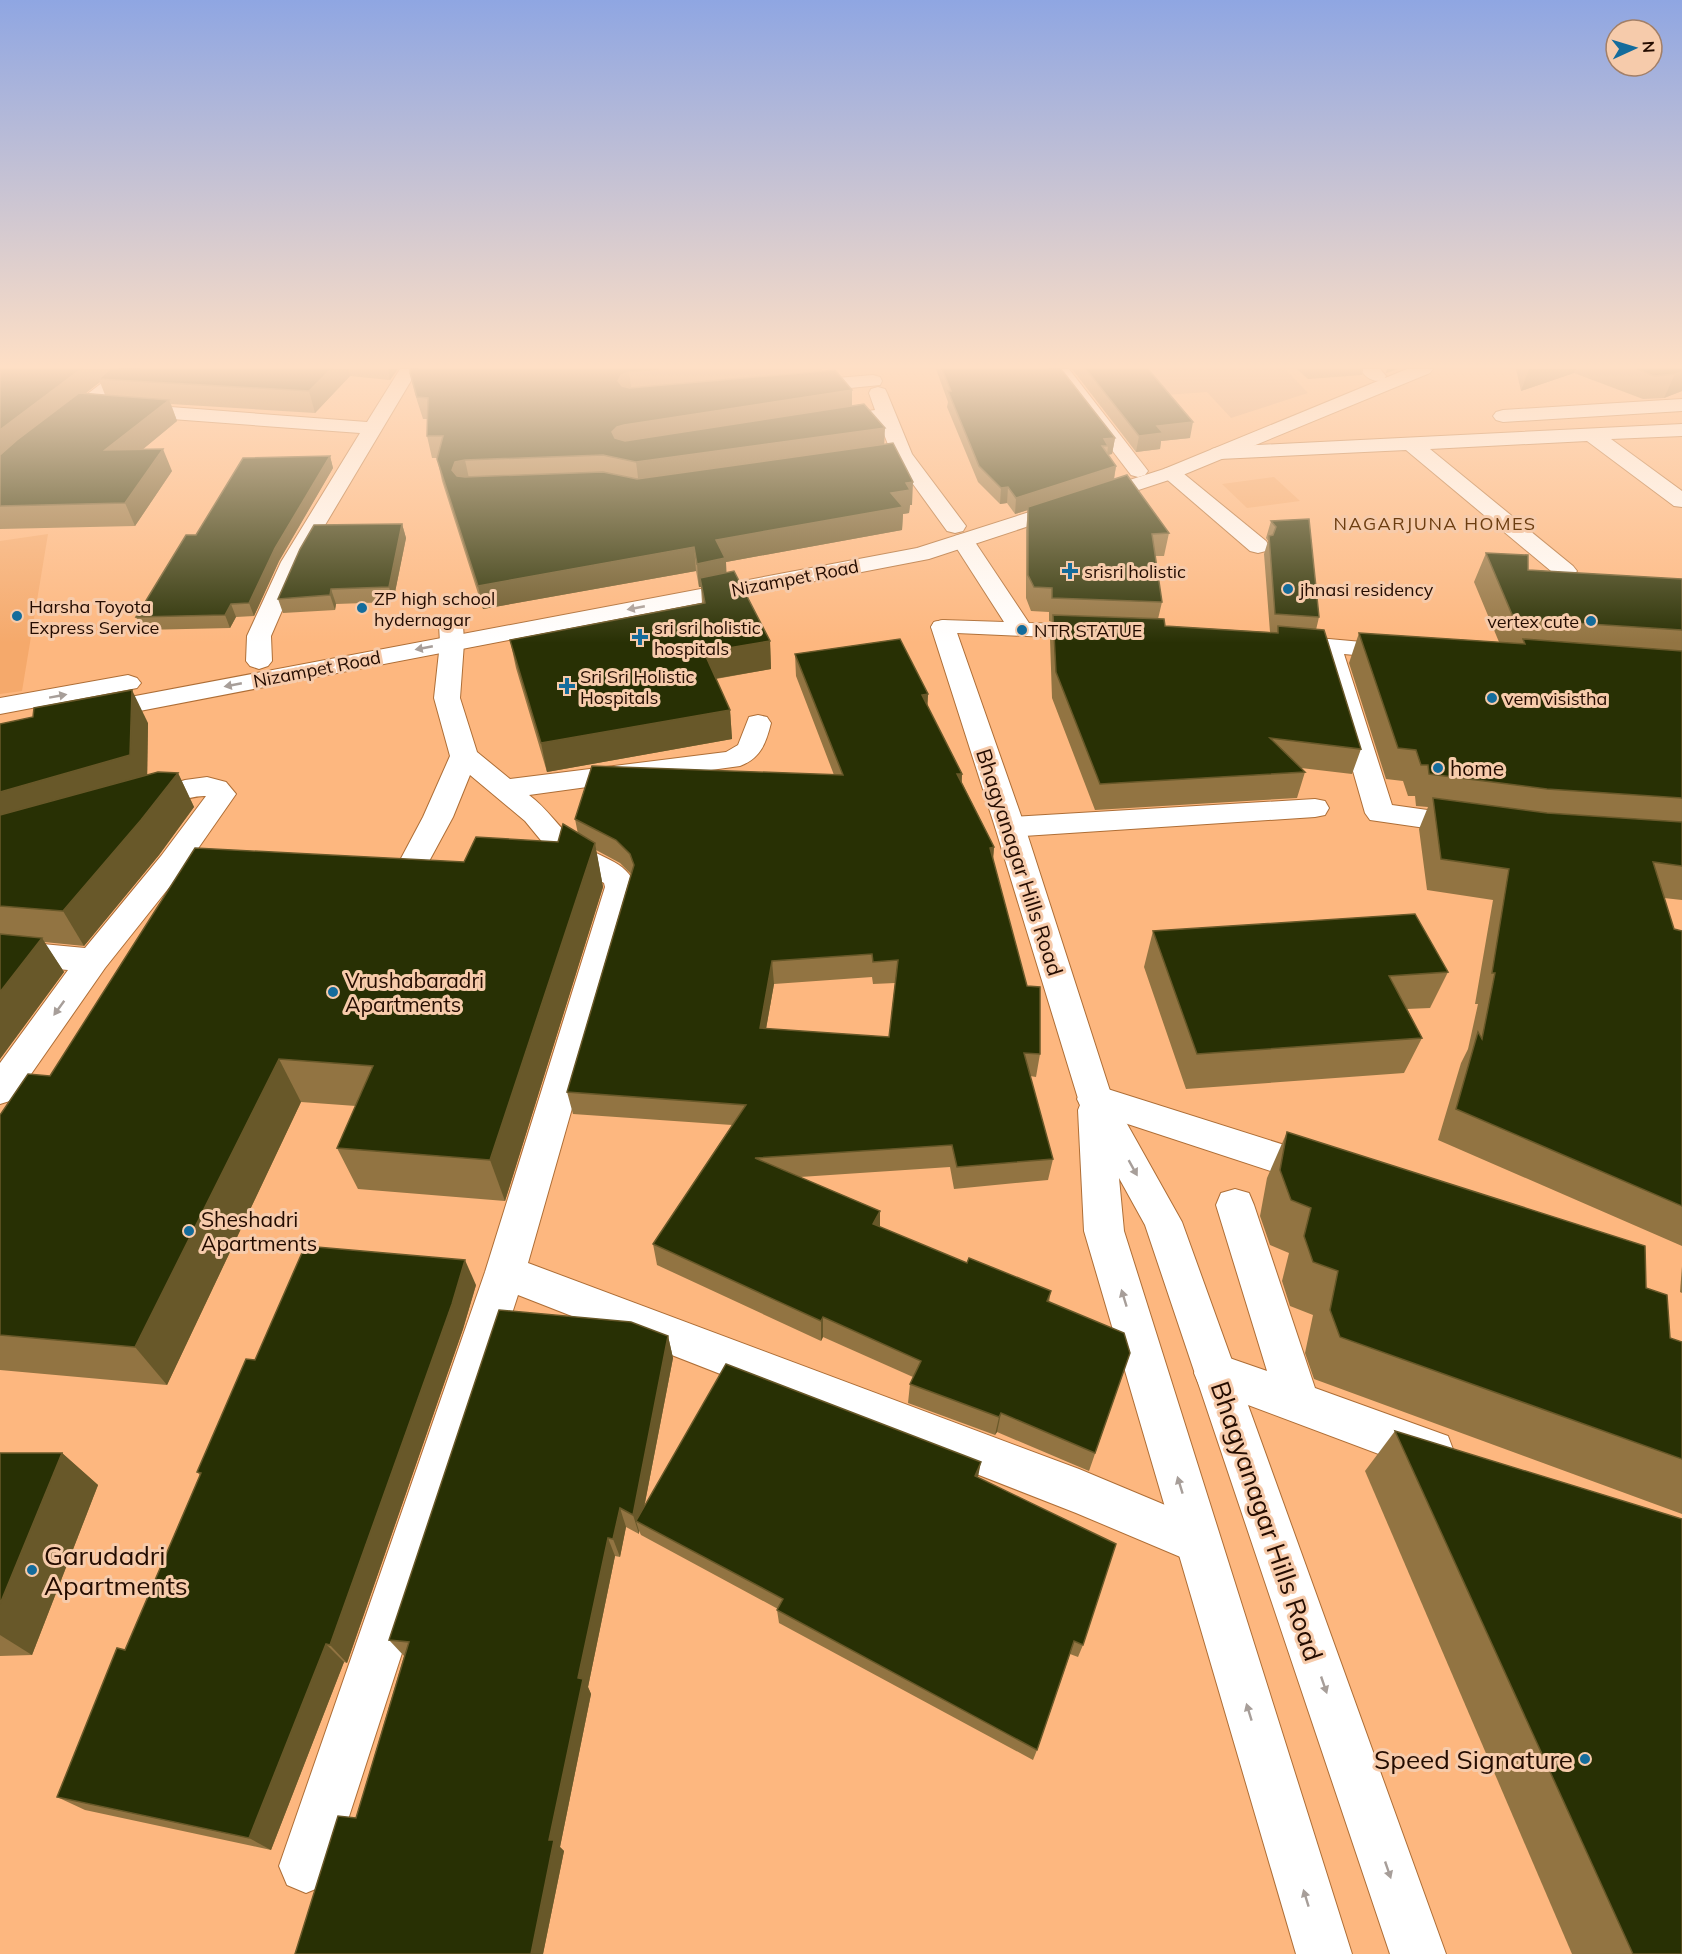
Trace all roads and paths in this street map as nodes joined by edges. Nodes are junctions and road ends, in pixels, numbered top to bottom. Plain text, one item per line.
1 (15, 460) edge
2 (354, 460) edge
3 (906, 460) edge
4 (1130, 460) edge
5 (1166, 460) edge
6 (1202, 460) edge
7 (1431, 460) edge
8 (1626, 460) edge
9 (1138, 471) junction
10 (1172, 473) junction
11 (0, 474) edge
12 (1682, 501) edge
13 (959, 533) junction
14 (1258, 546) dead end
15 (1565, 571) edge
16 (1022, 630) junction
17 (1116, 633) edge
18 (452, 634) junction
19 (1258, 640) edge
20 (1329, 645) junction
21 (1424, 653) edge
22 (259, 661) junction
23 (0, 706) edge
24 (758, 723) dead end
25 (23, 725) edge
26 (464, 756) junction
27 (504, 789) junction
28 (1315, 808) dead end
29 (114, 811) edge
30 (1010, 827) junction
31 (1496, 828) edge
32 (345, 875) edge
33 (0, 952) edge
34 (93, 960) junction
35 (0, 1090) edge
36 (1095, 1099) junction
37 (1355, 1182) edge
38 (1235, 1205) dead end
39 (505, 1272) junction
40 (1215, 1373) junction
41 (1298, 1403) junction
42 (1464, 1463) edge
43 (1197, 1541) junction
44 (306, 1866) dead end
45 (1324, 1954) edge
46 (1418, 1954) edge

1 - 11 street
2 - 22 street
3 - 13 street
4 - 9 street
5 - 9 street, Nizampet Road
6 - 10 street, Nizampet Road
7 - 15 street
8 - 12 street
9 - 13 street, Nizampet Road
10 - 13 street, Nizampet Road
10 - 14 street
13 - 16 street
13 - 18 street, Nizampet Road
16 - 17 street
16 - 30 street, Bhagyanagar Hills Road
18 - 22 street, Nizampet Road
18 -> 25 street, Nizampet Road
18 - 26 street
19 - 20 street
20 - 21 street
20 - 31 street
23 -> 22 street, Nizampet Road
24 - 27 street
26 - 27 street
26 - 32 street
27 - 39 street
28 - 30 street
29 - 34 street
30 - 36 street, Bhagyanagar Hills Road
33 - 34 street
34 -> 35 street
36 - 37 street
36 -> 40 street, Bhagyanagar Hills Road
43 -> 36 street, Bhagyanagar Hills Road
38 - 41 street
39 - 43 street
39 - 44 street
40 - 41 street
40 -> 46 street, Bhagyanagar Hills Road
41 - 42 street
45 -> 43 street, Bhagyanagar Hills Road

